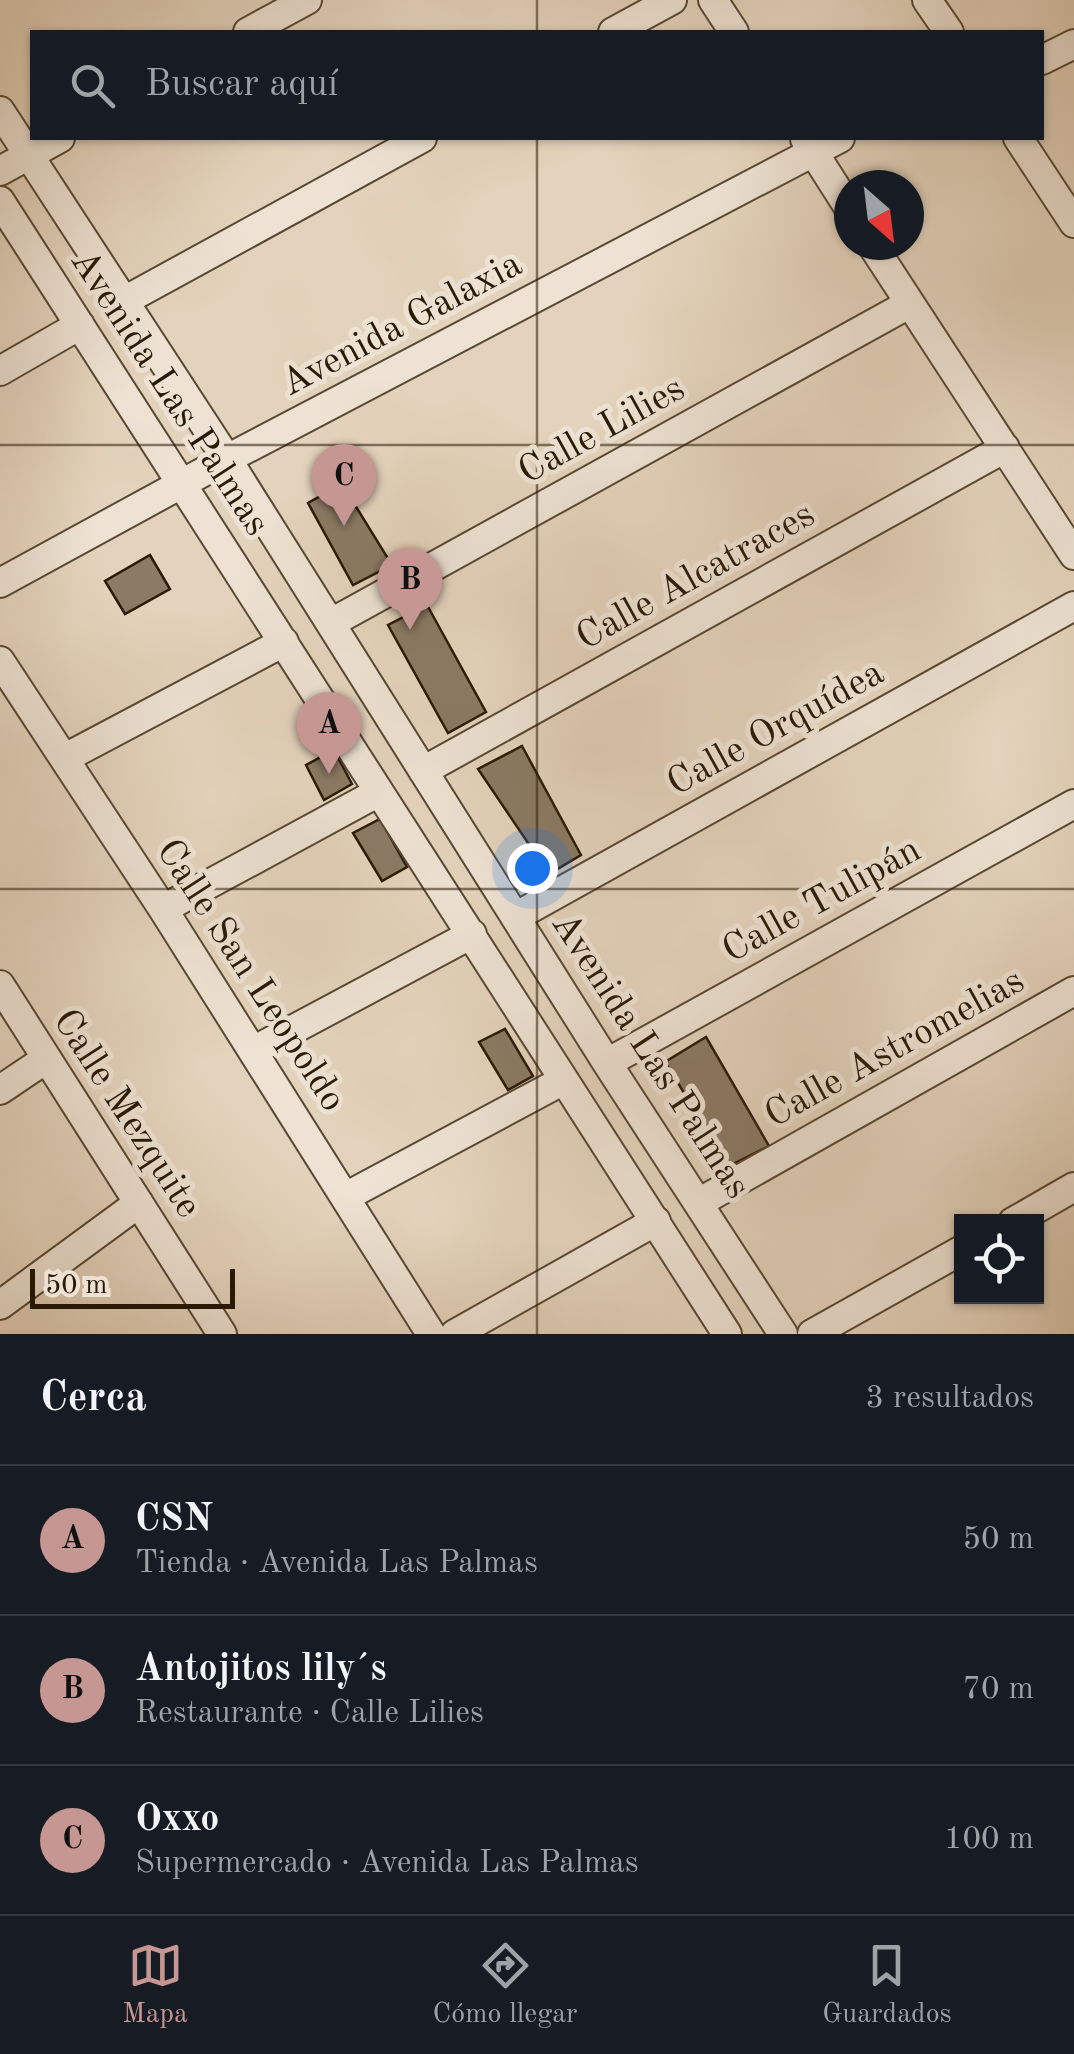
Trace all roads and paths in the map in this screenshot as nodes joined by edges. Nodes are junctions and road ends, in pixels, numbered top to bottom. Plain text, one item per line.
1 (306, 0) edge
2 (672, 0) edge
3 (713, 0) edge
4 (927, 0) edge
5 (252, 30) edge
6 (617, 30) edge
7 (733, 30) edge
8 (947, 30) edge
9 (1074, 44) edge
10 (1044, 59) edge
11 (0, 111) edge
12 (56, 140) edge
13 (418, 140) edge
14 (1019, 140) edge
15 (809, 145) edge
16 (28, 155) junction
17 (0, 171) edge
18 (834, 184) edge
19 (0, 201) edge
20 (1074, 223) edge
21 (881, 260) edge
22 (124, 301) junction
23 (909, 304) junction
24 (80, 326) junction
25 (0, 371) edge
26 (1005, 448) junction
27 (227, 459) junction
28 (182, 484) junction
29 (1074, 555) edge
30 (0, 583) edge
31 (1074, 606) edge
32 (331, 623) junction
33 (284, 642) junction
34 (0, 662) edge
35 (66, 758) junction
36 (423, 771) junction
37 (378, 792) junction
38 (1074, 804) edge
39 (163, 909) junction
40 (515, 917) junction
41 (472, 934) junction
42 (0, 986) edge
43 (1074, 991) edge
44 (253, 1051) junction
45 (46, 1059) junction
46 (607, 1063) junction
47 (564, 1080) junction
48 (0, 1090) edge
49 (1074, 1187) edge
50 (347, 1196) junction
51 (700, 1202) junction
52 (139, 1204) junction
53 (1027, 1214) edge
54 (656, 1221) junction
55 (954, 1254) edge
56 (0, 1305) edge
57 (222, 1334) edge
58 (432, 1334) edge
59 (454, 1334) edge
60 (727, 1334) edge
61 (783, 1334) edge
62 (812, 1334) edge

1 - 5 street
2 - 6 street
3 - 7 street
4 - 8 street
9 - 10 street
11 - 16 street, Avenida Las Palmas
12 - 16 street
13 - 22 street
14 - 20 street
15 - 18 street
15 - 27 street, Avenida Galaxia
16 - 17 street
16 - 22 street, Avenida Las Palmas
19 - 24 street, Avenida Las Palmas
21 - 23 street
22 - 27 street, Avenida Las Palmas
23 - 26 street
23 - 32 street, Calle Lilies
24 - 25 street
24 - 28 street, Avenida Las Palmas
26 - 29 street
26 - 36 street, Calle Alcatraces
27 - 28 street, Avenida Galaxia
27 - 32 street, Avenida Las Palmas
28 - 30 street, Avenida Galaxia
28 - 33 street, Avenida Las Palmas
31 - 40 street, Calle Orquídea
32 - 36 street, Avenida Las Palmas
33 - 35 street
33 - 37 street, Avenida Las Palmas
34 - 35 street, Calle San Leopoldo
35 - 39 street, Calle San Leopoldo
36 - 40 street, Avenida Las Palmas
37 - 39 street
37 - 41 street, Avenida Las Palmas
38 - 46 street, Calle Tulipán
39 - 44 street, Calle San Leopoldo
40 - 46 street, Avenida Las Palmas
41 - 44 street
41 - 47 street, Avenida Las Palmas
42 - 45 street, Calle Mezquite
43 - 51 street, Calle Astromelias
44 - 50 street, Calle San Leopoldo
45 - 48 street
45 - 52 street, Calle Mezquite
46 - 51 street, Avenida Las Palmas
47 - 50 street
47 - 54 street, Avenida Las Palmas
49 - 53 street
50 - 58 street, Calle San Leopoldo
51 - 61 street, Avenida Las Palmas
52 - 56 street
52 - 57 street, Calle Mezquite
54 - 59 street
54 - 60 street, Avenida Las Palmas
55 - 62 street

